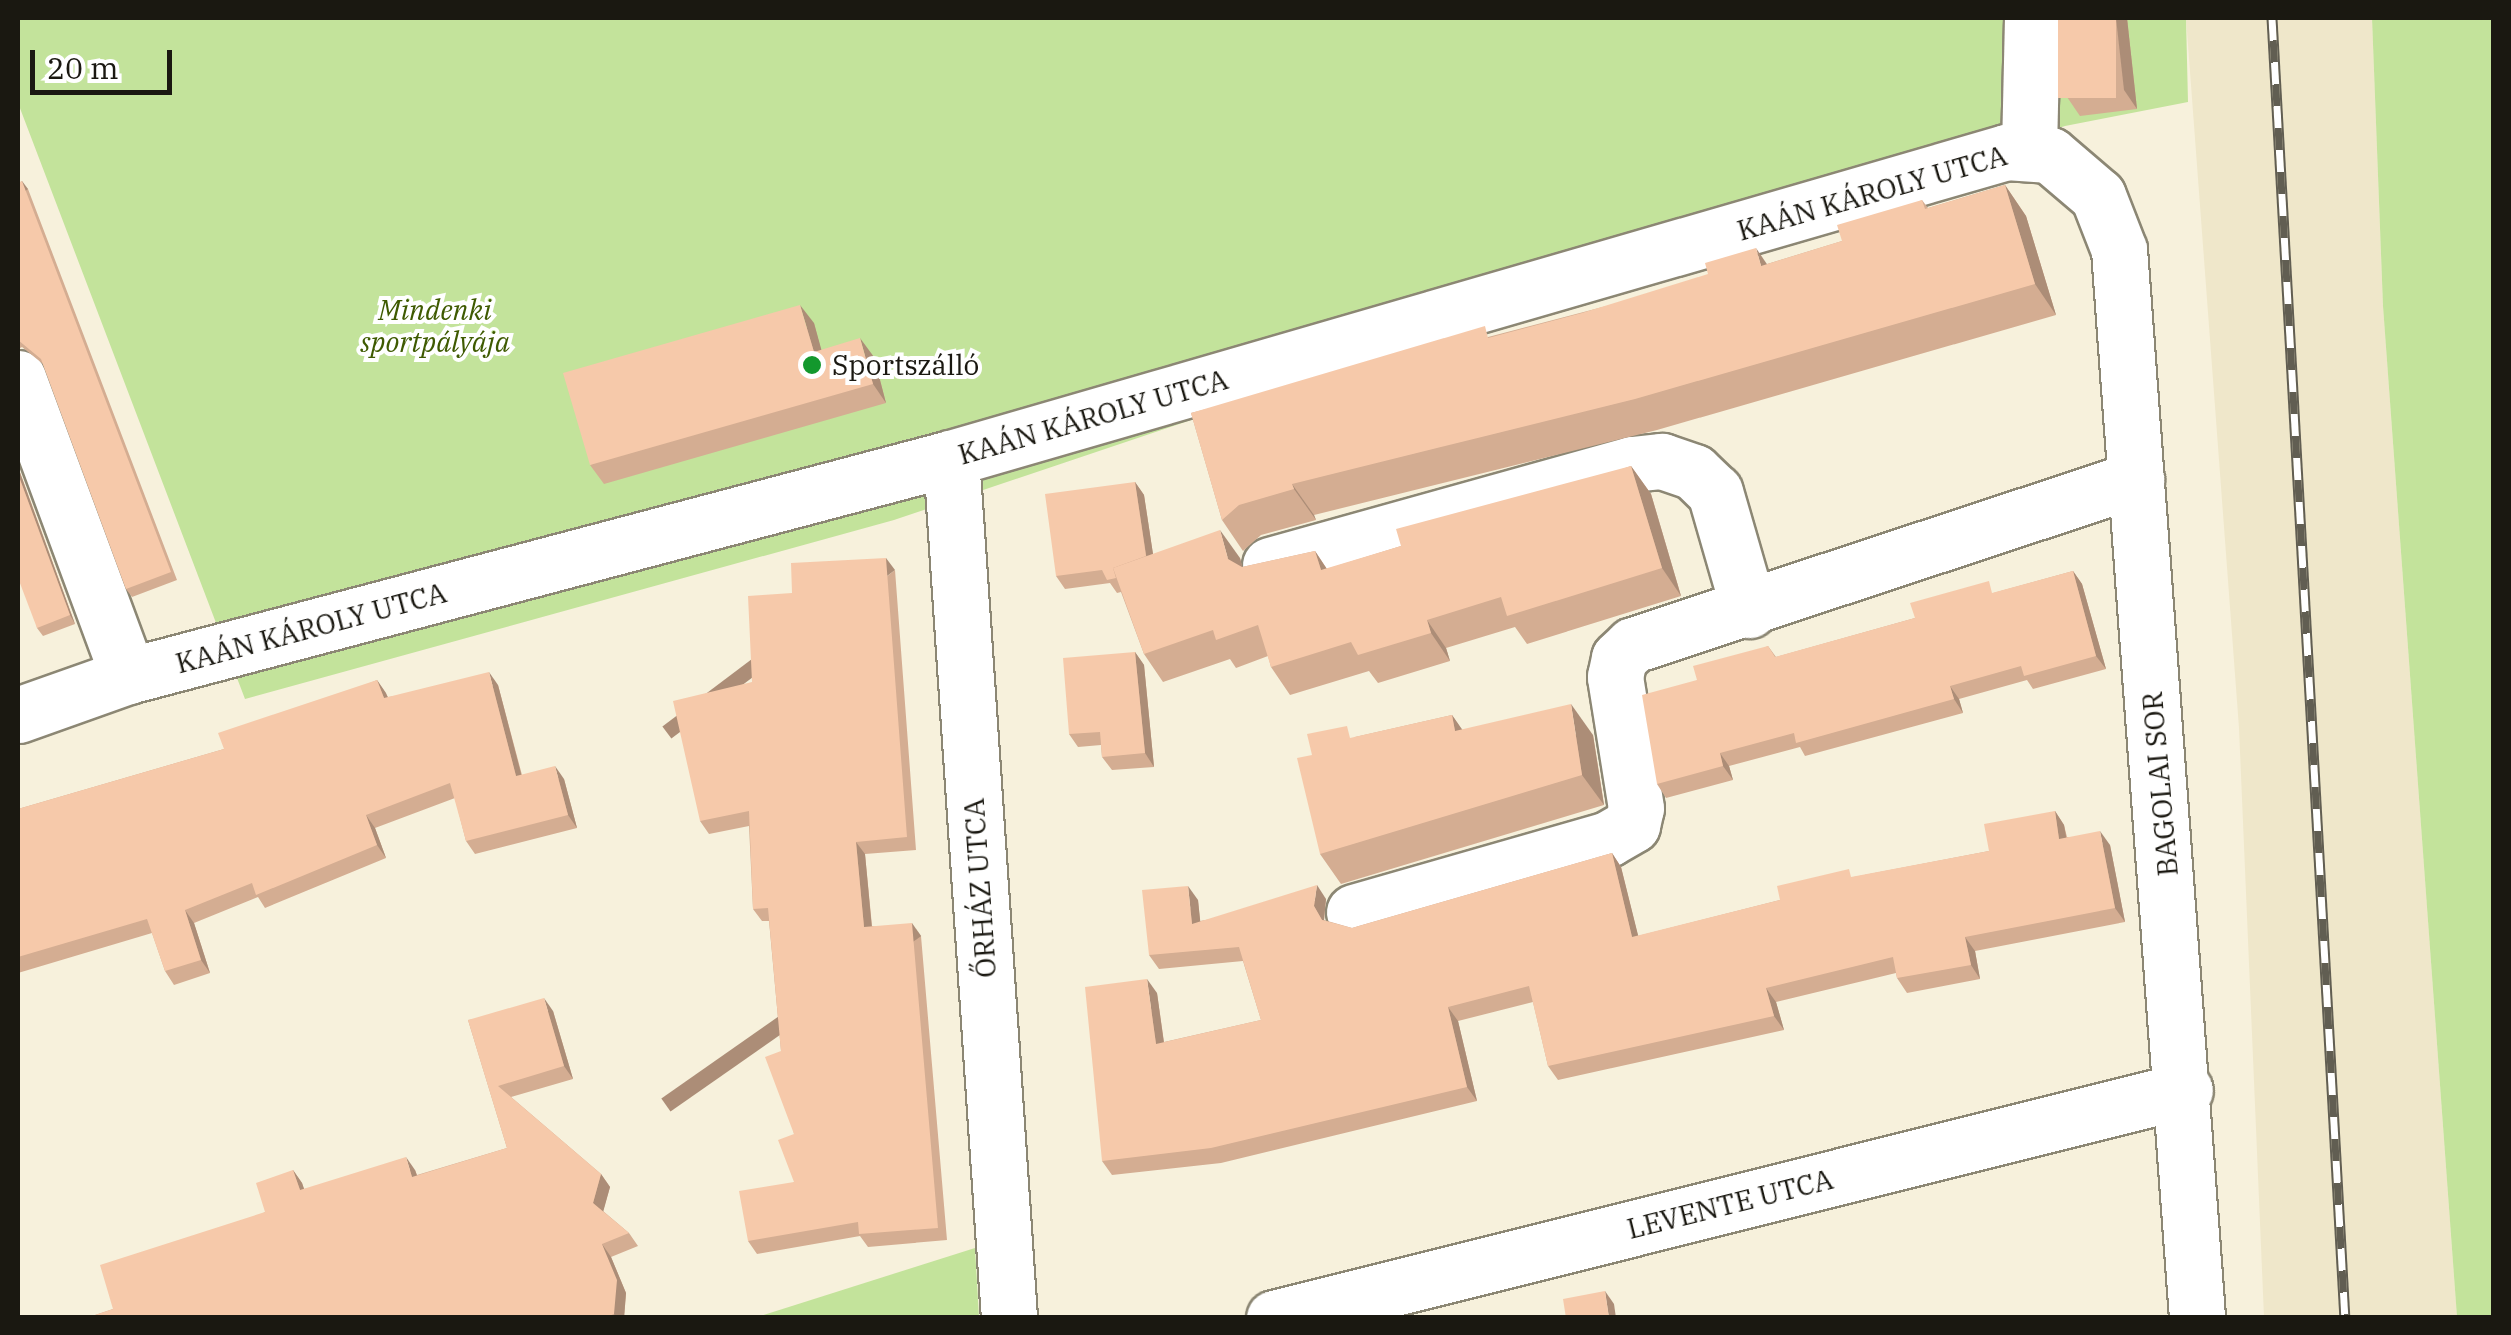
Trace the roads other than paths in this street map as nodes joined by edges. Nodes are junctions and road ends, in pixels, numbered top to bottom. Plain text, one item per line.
1 (2032, 18) edge
2 (2029, 150) junction
3 (2119, 250) joint
4 (18, 378) edge
5 (951, 458) junction
6 (2136, 479) junction
7 (1270, 565) edge
8 (1748, 610) junction
9 (128, 676) junction
10 (18, 715) edge
11 (1354, 912) dead end
12 (2185, 1090) junction
13 (1009, 1318) edge
14 (1274, 1318) edge
15 (2197, 1318) edge

1 - 2 street
2 - 3 street, KAÁN KÁROLY UTCA
2 - 5 street, KAÁN KÁROLY UTCA
3 - 6 street, BAGOLAI SOR
4 - 9 street
5 - 9 street, KAÁN KÁROLY UTCA
5 - 13 street, ŐRHÁZ UTCA
6 - 8 street
6 - 12 street, BAGOLAI SOR
7 - 8 street
8 - 11 street
9 - 10 street, KAÁN KÁROLY UTCA
12 - 14 street, LEVENTE UTCA
12 - 15 street, BAGOLAI SOR

